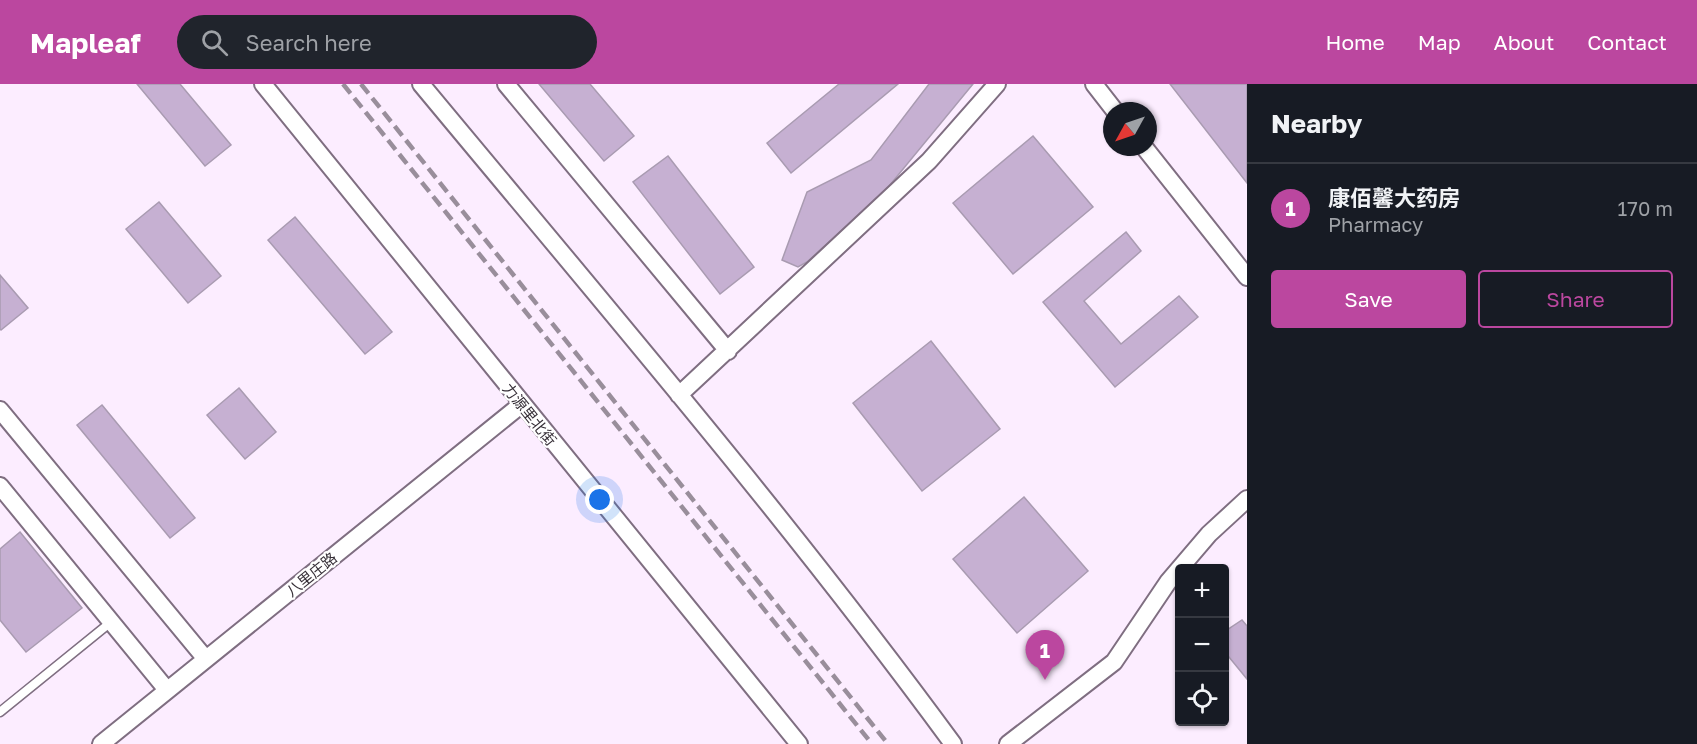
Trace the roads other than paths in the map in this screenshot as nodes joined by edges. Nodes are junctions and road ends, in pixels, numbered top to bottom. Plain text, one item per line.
1 (263, 84) edge
2 (421, 84) edge
3 (506, 84) edge
4 (997, 84) edge
5 (1094, 84) edge
6 (1108, 102) edge
7 (1151, 156) edge
8 (1247, 278) edge
9 (728, 351) junction
10 (679, 395) junction
11 (522, 404) junction
12 (0, 410) edge
13 (0, 486) edge
14 (1247, 499) edge
15 (111, 622) junction
16 (206, 658) junction
17 (167, 690) junction
18 (0, 712) edge
19 (101, 744) edge
20 (799, 744) edge
21 (952, 744) edge
22 (1008, 744) edge

1 - 11 street, 力源里北街
2 - 10 street
3 - 9 street
4 - 9 street
5 - 6 street
7 - 8 street
9 - 10 street
10 - 21 street
11 - 16 street, 八里庄路
11 - 20 street, 力源里北街
12 - 16 street
13 - 15 street
14 - 22 street
15 - 17 street
15 - 18 lane
16 - 17 street, 八里庄路
17 - 19 street, 八里庄路

